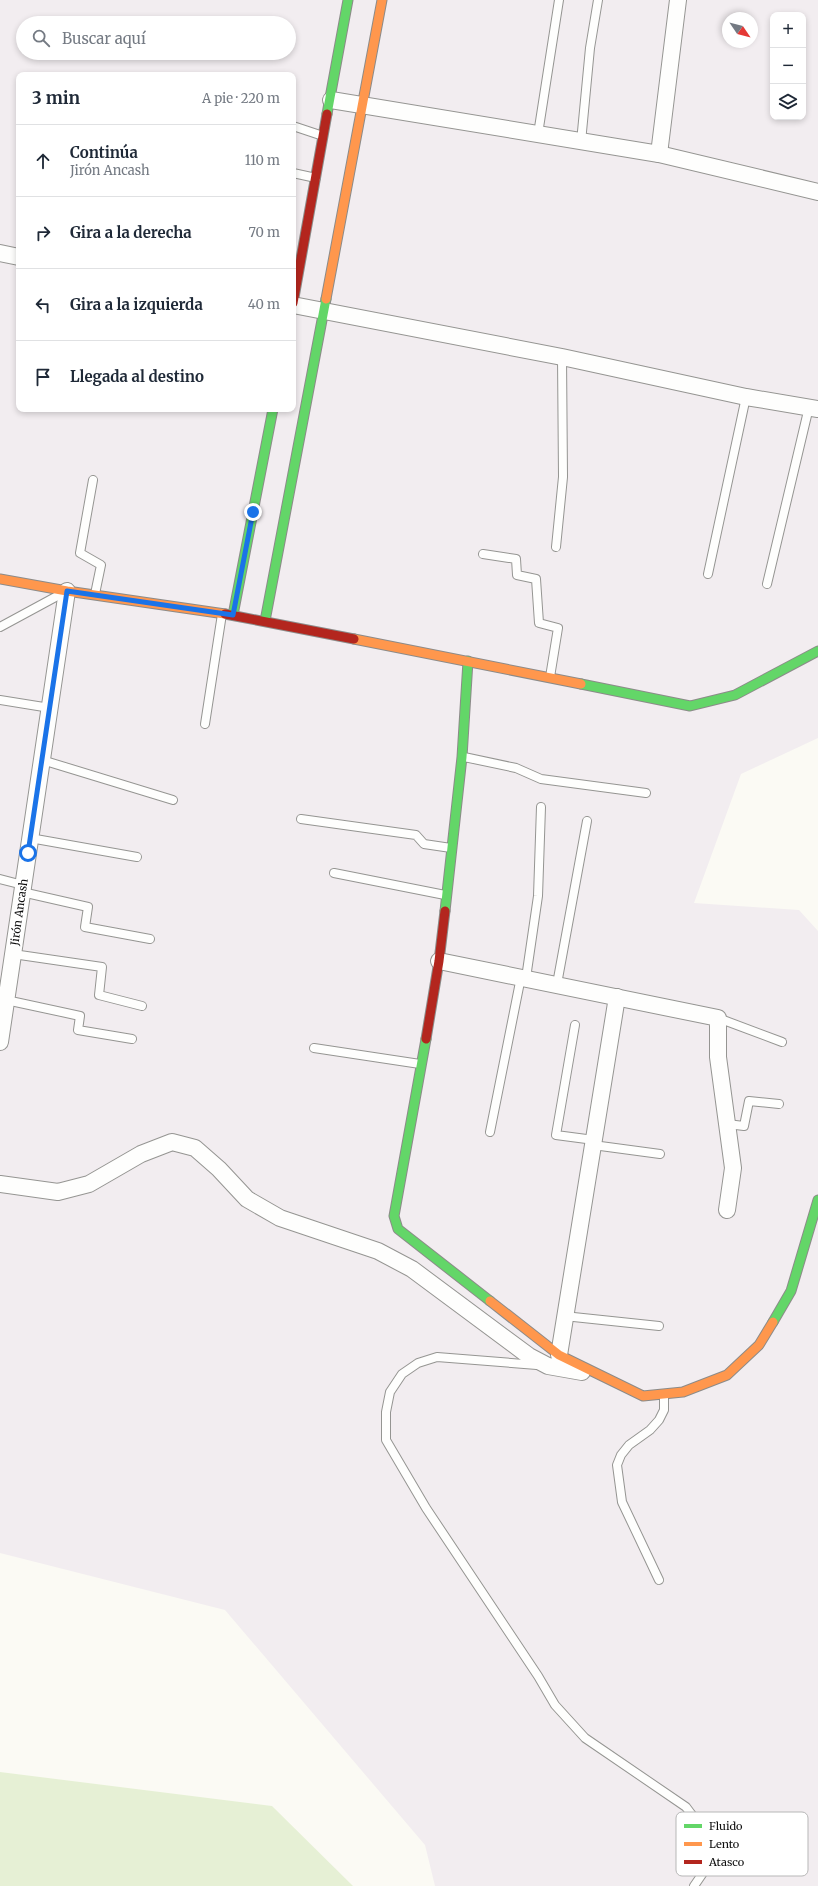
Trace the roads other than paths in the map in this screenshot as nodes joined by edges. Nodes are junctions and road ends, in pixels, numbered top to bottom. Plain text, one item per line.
1 (346, 0) edge
2 (382, 0) edge
3 (559, 0) edge
4 (598, 0) edge
5 (678, 0) edge
6 (331, 100) junction
7 (361, 105) junction
8 (296, 127) edge
9 (538, 134) junction
10 (324, 136) junction
11 (580, 142) junction
12 (659, 154) junction
13 (296, 174) edge
14 (316, 178) junction
15 (818, 192) edge
16 (0, 253) edge
17 (16, 256) edge
18 (296, 288) edge
19 (296, 305) edge
20 (323, 311) junction
21 (562, 357) junction
22 (746, 397) junction
23 (813, 408) edge
24 (272, 412) edge
25 (93, 480) dead end
26 (556, 547) dead end
27 (483, 554) dead end
28 (708, 574) dead end
29 (0, 579) edge
30 (767, 584) dead end
31 (67, 591) junction
32 (95, 595) junction
33 (222, 613) junction
34 (233, 615) junction
35 (265, 621) junction
36 (0, 627) edge
37 (818, 651) edge
38 (468, 661) junction
39 (550, 678) junction
40 (0, 700) edge
41 (50, 708) junction
42 (205, 724) dead end
43 (462, 757) junction
44 (42, 760) junction
45 (646, 794) dead end
46 (173, 800) dead end
47 (541, 807) dead end
48 (301, 819) dead end
49 (587, 821) dead end
50 (30, 838) junction
51 (452, 848) junction
52 (137, 857) dead end
53 (334, 873) dead end
54 (0, 879) edge
55 (23, 888) junction
56 (446, 895) junction
57 (150, 939) dead end
58 (13, 954) junction
59 (439, 961) junction
60 (523, 978) junction
61 (557, 984) junction
62 (617, 997) junction
63 (6, 1000) junction
64 (142, 1006) dead end
65 (718, 1018) junction
66 (575, 1025) dead end
67 (132, 1039) dead end
68 (0, 1042) edge
69 (782, 1042) dead end
70 (314, 1048) dead end
71 (422, 1065) junction
72 (778, 1104) dead end
73 (726, 1124) junction
74 (490, 1132) dead end
75 (593, 1143) junction
76 (660, 1154) dead end
77 (0, 1184) edge
78 (818, 1200) edge
79 (817, 1208) edge
80 (727, 1210) dead end
81 (564, 1316) junction
82 (659, 1326) dead end
83 (553, 1361) junction
84 (599, 1375) joint
85 (664, 1394) junction
86 (659, 1580) dead end
87 (690, 1812) edge
88 (701, 1876) edge
89 (694, 1886) edge

1 - 6 street
2 - 7 street
3 - 9 lane
4 - 11 lane
5 - 12 street
6 - 7 street
6 - 10 street
7 - 9 street
7 - 20 street
8 - 10 lane
9 - 11 street
10 - 14 street
11 - 12 street
12 - 15 street
13 - 14 lane
14 - 18 street
16 - 17 street
19 - 20 street
20 - 21 street
20 - 35 street
21 - 22 street
21 - 26 lane
22 - 23 street
22 - 28 lane
23 - 30 lane
24 - 34 street
25 - 32 lane
27 - 39 lane
29 - 31 street
31 - 32 street
31 - 36 lane
31 - 41 street, Jirón Ancash
32 - 33 street
33 - 34 street
33 - 42 lane
34 - 35 street
35 - 38 street
37 - 39 street
38 - 39 street
38 - 43 street
40 - 41 lane
41 - 44 street, Jirón Ancash
43 - 45 lane
43 - 51 street
44 - 46 lane
44 - 50 street, Jirón Ancash
47 - 60 lane
48 - 51 lane
49 - 61 lane
50 - 52 lane
50 - 55 street, Jirón Ancash
51 - 56 street
53 - 56 lane
54 - 55 lane
55 - 57 lane
55 - 58 street, Jirón Ancash
56 - 59 street
58 - 63 street, Jirón Ancash
58 - 64 lane
59 - 60 street
59 - 71 street
60 - 61 street
60 - 74 lane
61 - 62 street
62 - 65 street
62 - 75 street
63 - 67 lane
63 - 68 street, Jirón Ancash
65 - 69 lane
65 - 73 street
66 - 75 lane
70 - 71 lane
71 - 83 street
72 - 73 lane
73 - 80 street
75 - 76 lane
75 - 81 street
77 - 83 street
78 - 79 street
79 - 85 street
81 - 82 lane
81 - 83 street
83 - 84 street
83 - 87 lane
84 - 85 street
85 - 86 lane
88 - 89 lane

